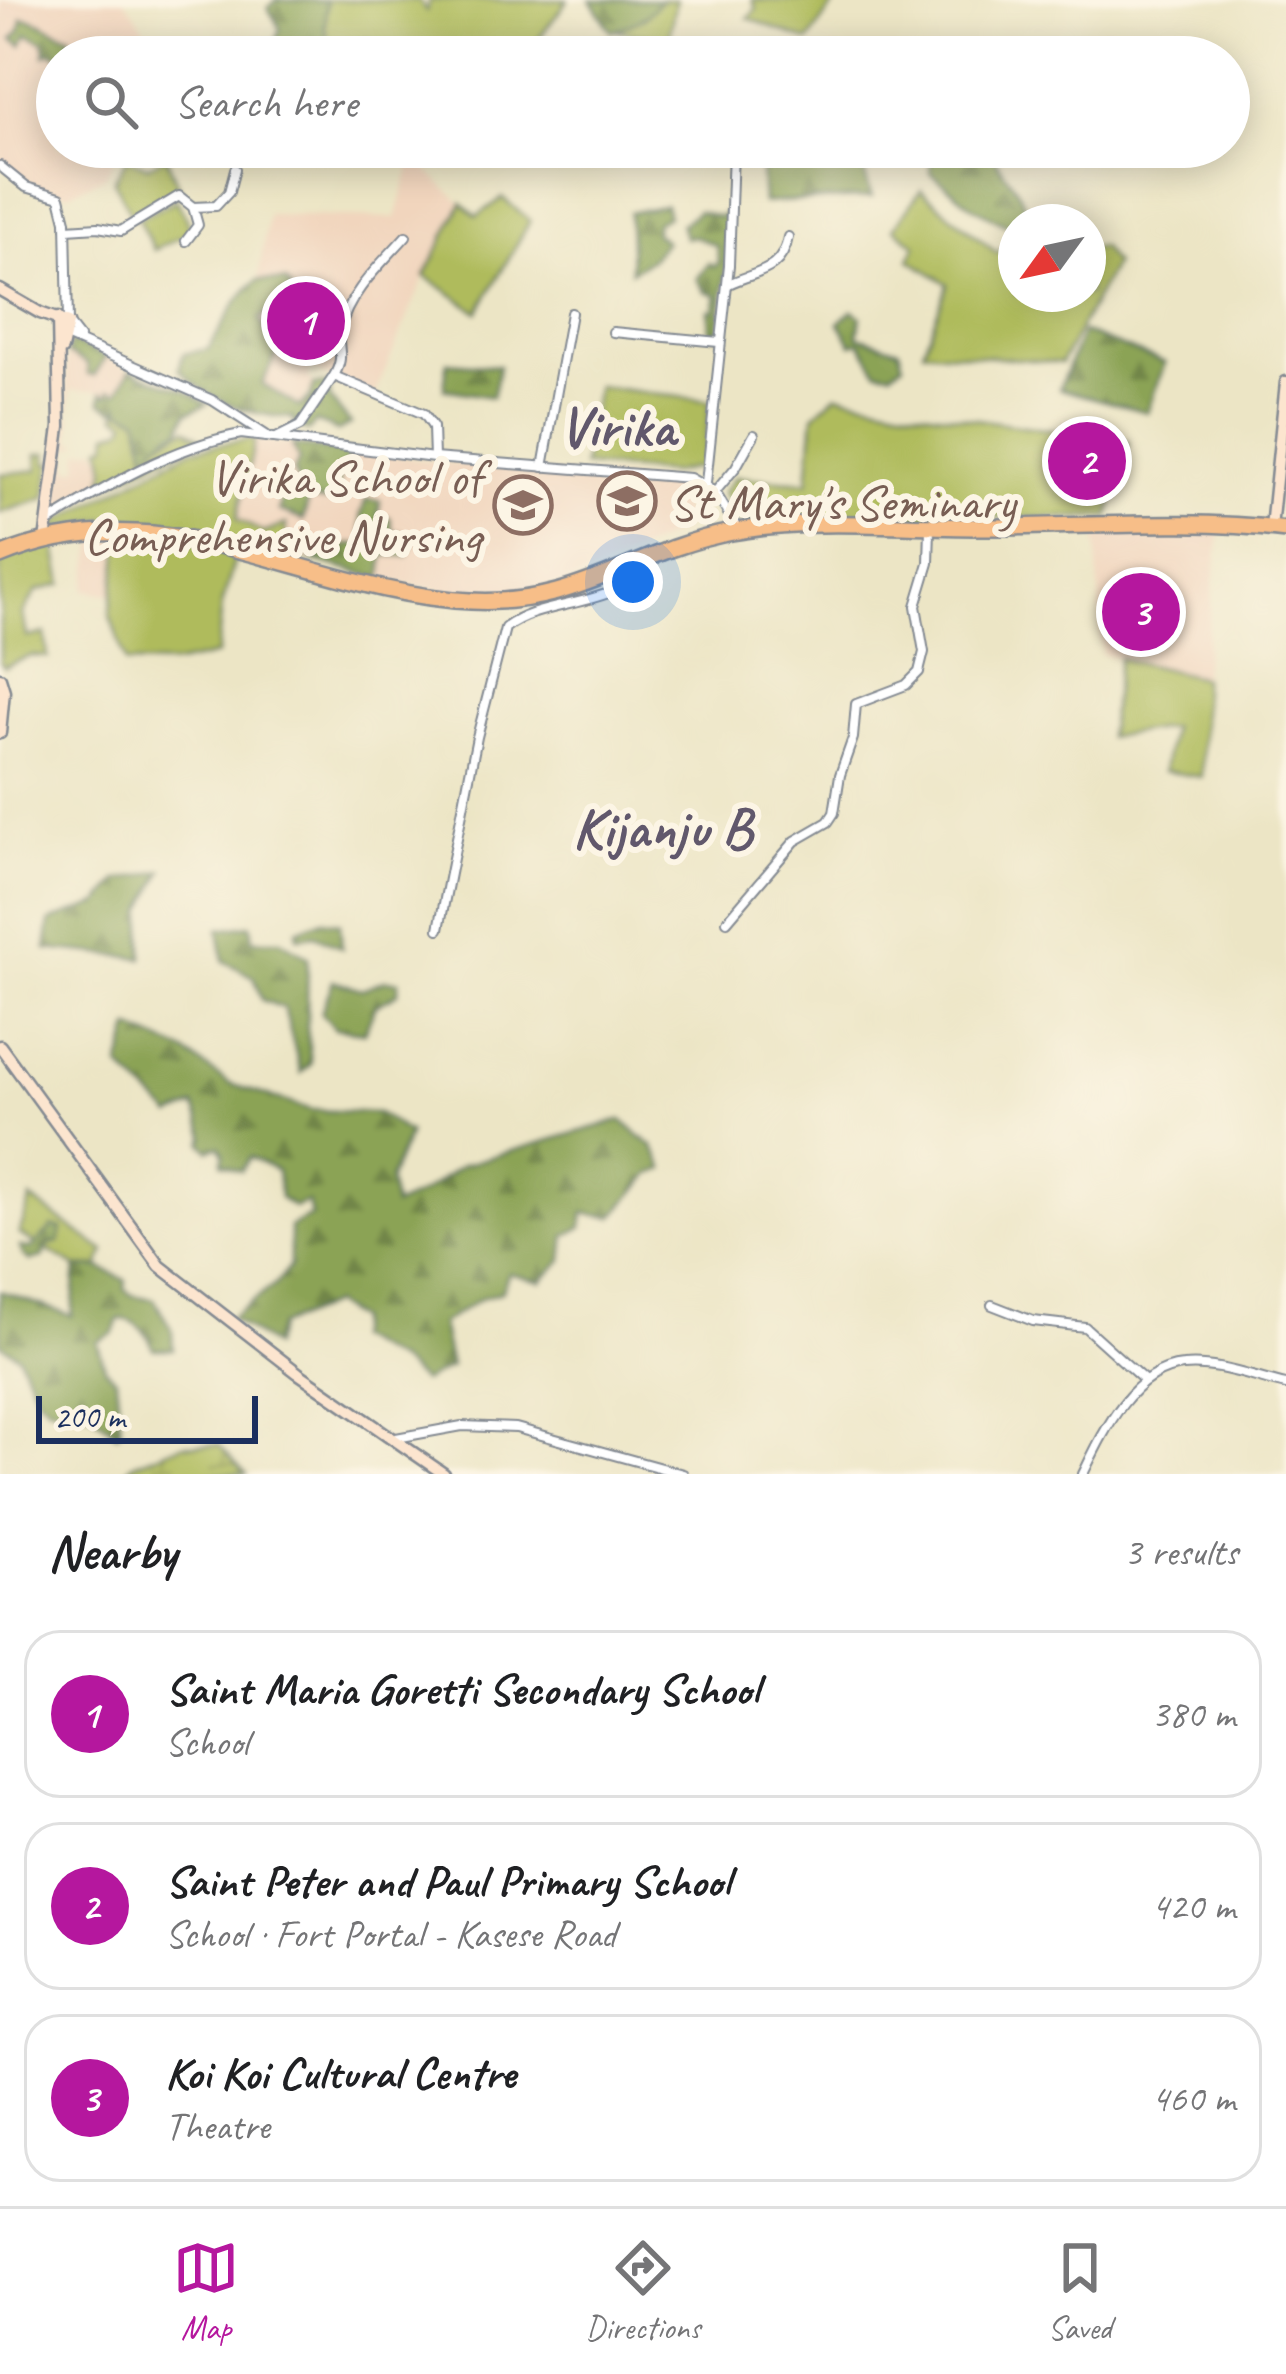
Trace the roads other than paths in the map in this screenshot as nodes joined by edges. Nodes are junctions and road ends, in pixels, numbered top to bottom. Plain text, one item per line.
1 (0, 166) edge
2 (732, 168) edge
3 (235, 169) dead end
4 (193, 207) junction
5 (67, 230) junction
6 (406, 236) dead end
7 (788, 237) dead end
8 (186, 241) dead end
9 (727, 285) junction
10 (0, 290) edge
11 (571, 313) dead end
12 (62, 327) junction
13 (614, 332) dead end
14 (719, 342) junction
15 (334, 376) junction
16 (1286, 382) edge
17 (300, 426) junction
18 (754, 435) dead end
19 (272, 437) junction
20 (305, 440) junction
21 (1282, 450) edge
22 (434, 458) junction
23 (542, 466) junction
24 (706, 483) junction
25 (715, 492) junction
26 (49, 522) junction
27 (930, 526) junction
28 (1279, 529) edge
29 (738, 531) junction
30 (46, 542) junction
31 (655, 555) junction
32 (0, 556) edge
33 (0, 678) edge
34 (0, 733) edge
35 (727, 921) dead end
36 (440, 929) dead end
37 (0, 1046) edge
38 (992, 1305) dead end
39 (1145, 1382) junction
40 (1286, 1385) edge
41 (396, 1438) junction
42 (444, 1474) edge
43 (683, 1474) edge
44 (1083, 1474) edge

1 - 5 street
2 - 9 street
3 - 4 street
4 - 5 street
4 - 8 street
5 - 12 street
6 - 15 street
7 - 9 street
9 - 14 street
10 - 12 street
11 - 23 street
12 - 19 street
12 - 26 street
13 - 14 street
14 - 24 street
15 - 17 street
15 - 22 street
16 - 21 street
17 - 19 street
17 - 20 street
18 - 25 street
19 - 20 street
19 - 26 street
20 - 22 street
21 - 28 street
22 - 23 street
23 - 24 street
24 - 25 street
25 - 29 street
26 - 30 street
27 - 28 highway
27 - 29 highway
27 - 35 street
29 - 31 highway
30 - 31 highway
30 - 32 highway
31 - 36 street
33 - 34 street
37 - 41 street
38 - 39 street
39 - 40 street
39 - 44 street
41 - 42 street
41 - 43 street

